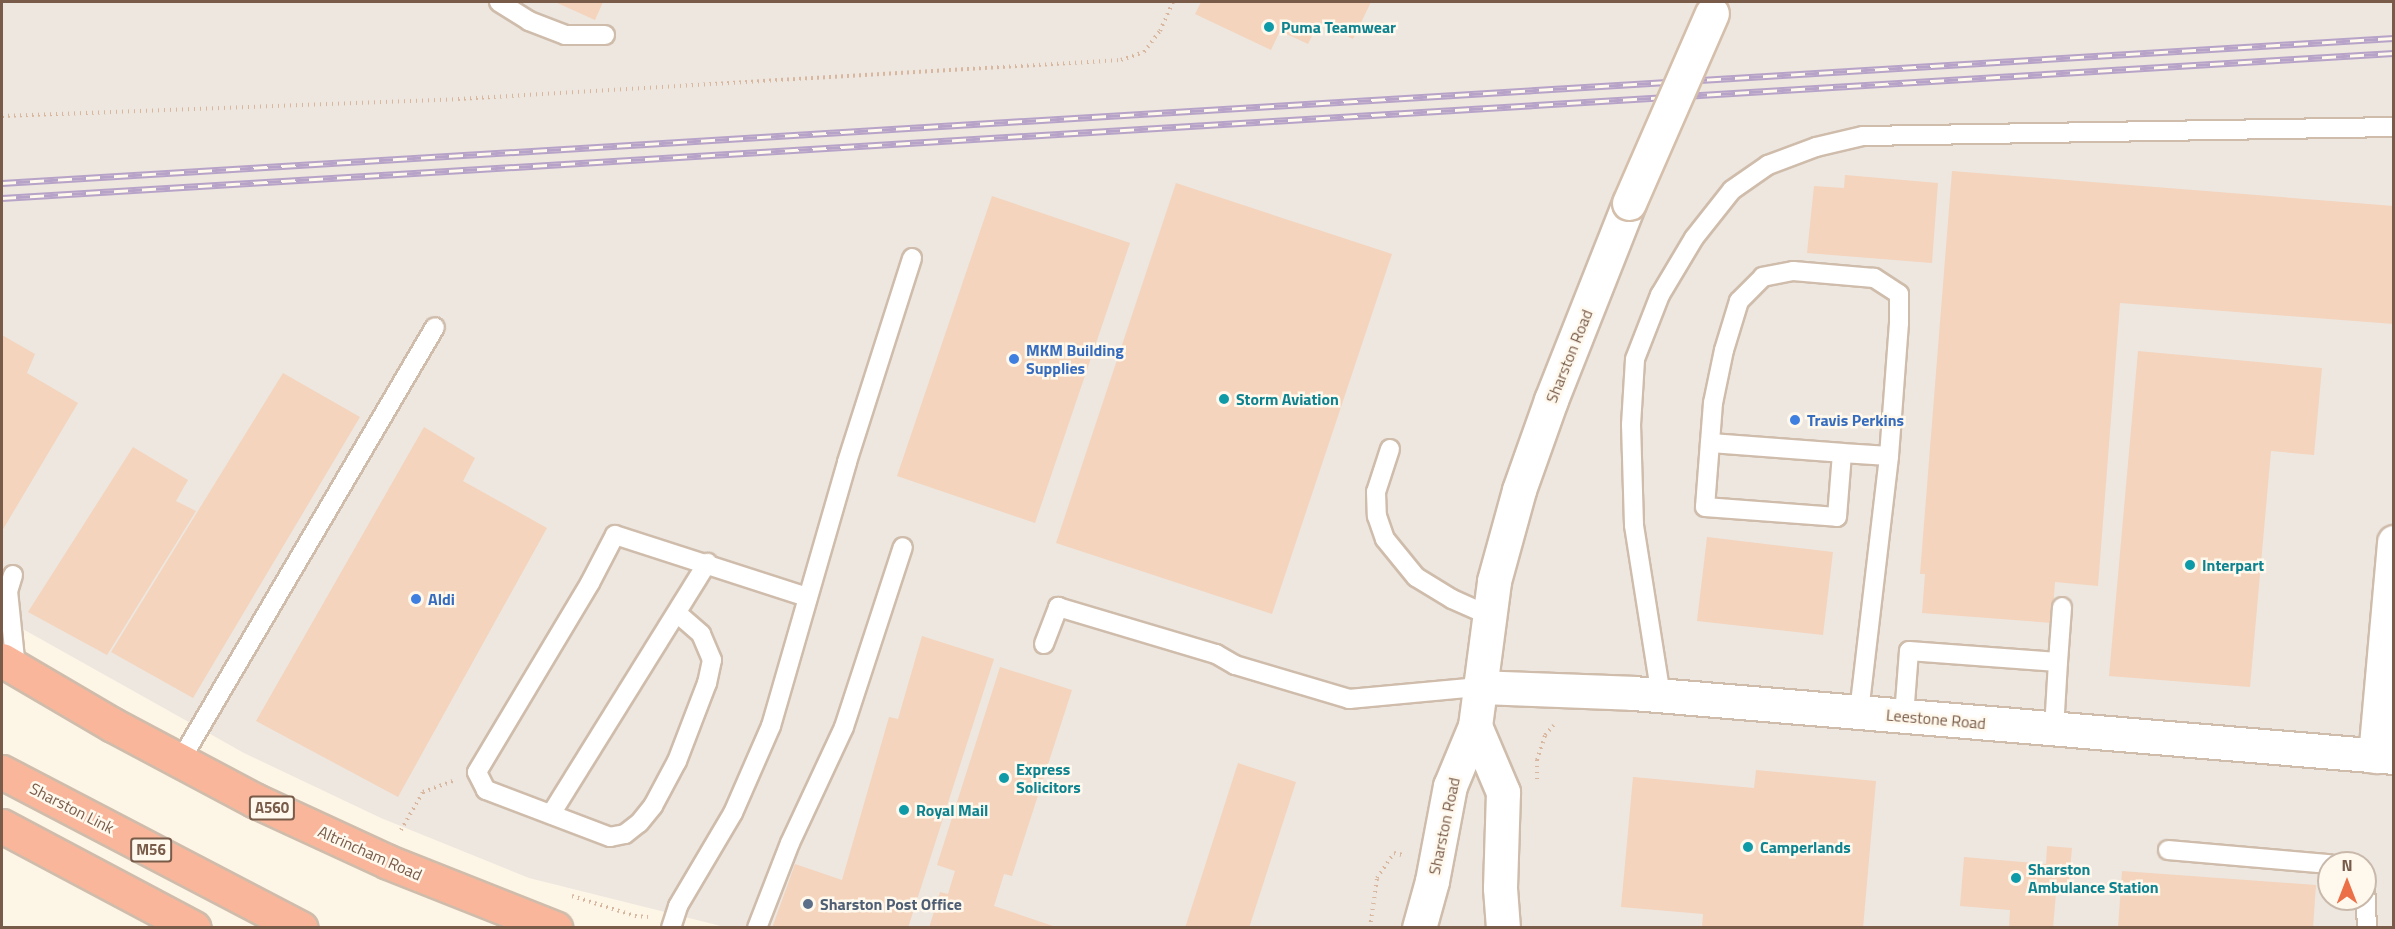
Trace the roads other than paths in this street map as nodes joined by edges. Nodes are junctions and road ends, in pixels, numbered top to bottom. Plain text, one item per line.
1 (499, 2) edge
2 (1715, 8) edge
3 (605, 35) dead end
4 (2394, 127) edge
5 (912, 258) dead end
6 (435, 327) dead end
7 (1710, 443) junction
8 (1390, 449) dead end
9 (1842, 453) junction
10 (1889, 456) junction
11 (2394, 542) edge
12 (903, 547) dead end
13 (707, 563) junction
14 (2, 583) edge
15 (807, 597) junction
16 (2062, 607) dead end
17 (677, 613) junction
18 (1488, 615) junction
19 (1044, 644) dead end
20 (2058, 662) junction
21 (9, 665) edge
22 (1479, 687) junction
23 (1661, 696) junction
24 (1860, 712) junction
25 (1904, 716) junction
26 (1475, 726) junction
27 (2054, 729) junction
28 (2384, 756) edge
29 (180, 761) junction
30 (2, 772) edge
31 (551, 814) junction
32 (2, 826) edge
33 (2168, 850) dead end
34 (2317, 863) edge
35 (2366, 911) edge
36 (672, 924) edge
37 (194, 927) edge
38 (301, 927) edge
39 (555, 927) edge
40 (757, 927) edge
41 (1419, 927) edge
42 (1503, 927) edge
43 (2367, 927) edge

1 - 3 lane
2 - 18 main road, Sharston Road, bridge
4 - 23 lane
5 - 15 lane
6 - 29 lane
7 - 9 lane
7 - 9 lane
7 - 10 lane
8 - 18 lane
9 - 10 lane
10 - 24 lane
11 - 28 main road
12 - 40 lane
13 - 15 lane
13 - 17 lane
13 - 31 lane
14 - 21 lane
15 - 36 lane
16 - 20 lane
17 - 31 lane
17 - 31 lane
18 - 22 main road, Sharston Road
19 - 22 lane
20 - 25 lane
20 - 27 lane
21 - 29 highway, Altrincham Road / A560
22 - 23 main road, Leestone Road
22 - 26 main road, Sharston Road
23 - 24 main road, Leestone Road
24 - 25 main road, Leestone Road
25 - 27 main road, Leestone Road
26 - 41 main road, Sharston Road
26 - 42 main road, Sharston Road
27 - 28 main road, Leestone Road
29 - 39 highway, Altrincham Road / A560
30 - 38 highway, Sharston Link / M56
32 - 37 highway
33 - 34 lane
35 - 43 lane

